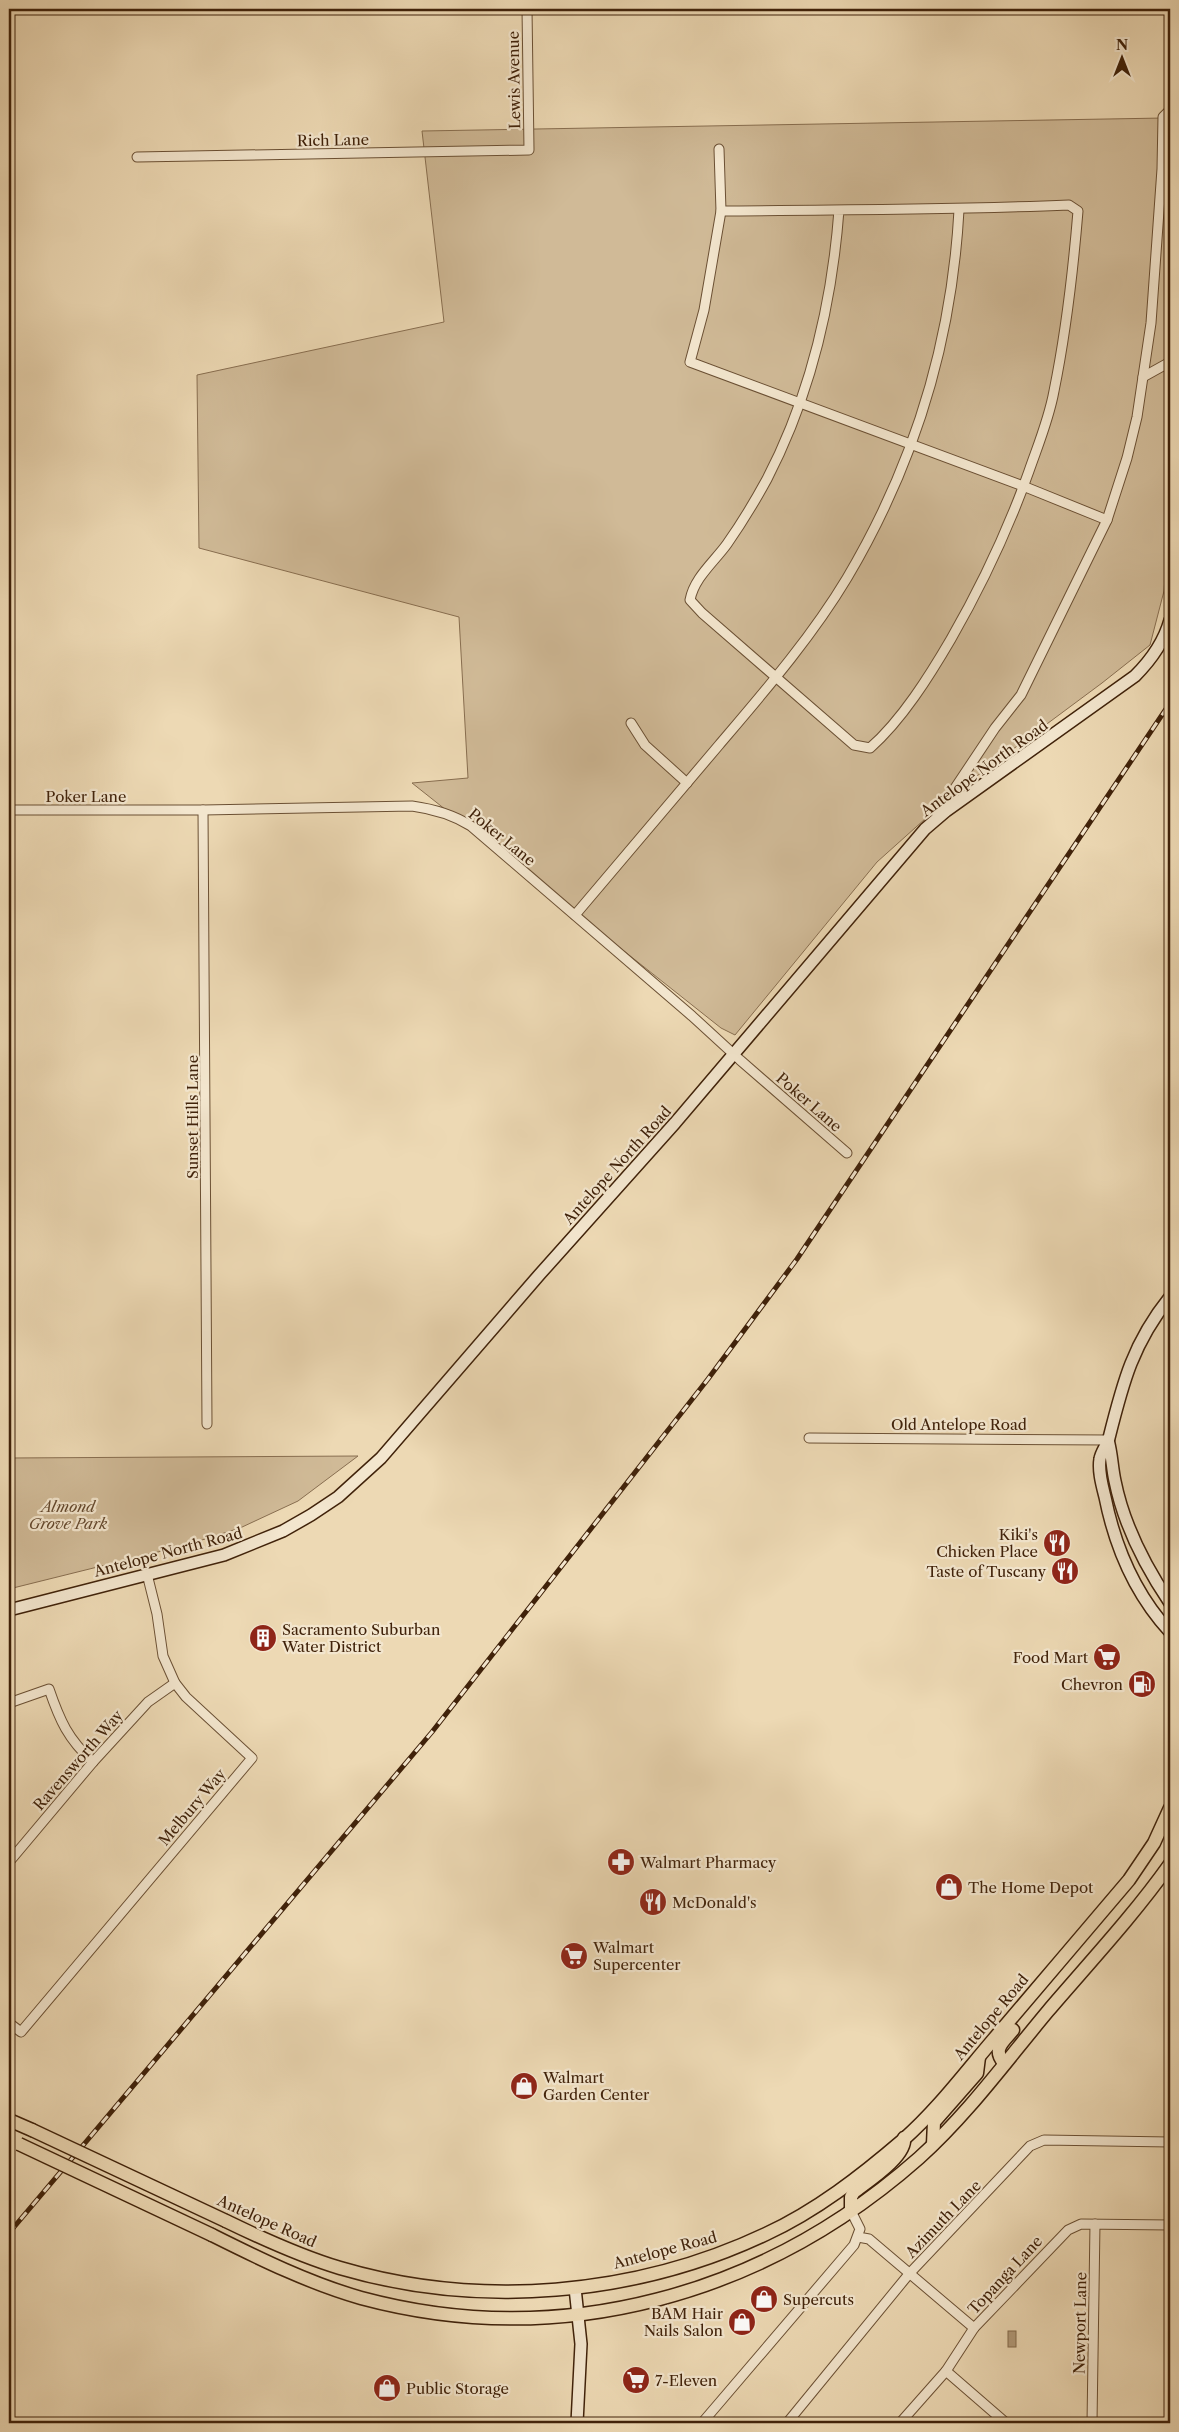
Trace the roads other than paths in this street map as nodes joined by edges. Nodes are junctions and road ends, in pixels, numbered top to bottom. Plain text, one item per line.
1 (527, 9) edge
2 (1170, 110) edge
3 (719, 149) dead end
4 (529, 150) joint
5 (138, 157) dead end
6 (839, 210) junction
7 (959, 210) junction
8 (721, 211) junction
9 (1170, 362) edge
10 (1143, 377) junction
11 (800, 404) junction
12 (912, 446) junction
13 (1024, 486) junction
14 (1107, 520) junction
15 (1170, 620) edge
16 (777, 676) junction
17 (631, 723) dead end
18 (687, 783) junction
19 (9, 810) edge
20 (203, 810) junction
21 (931, 824) junction
22 (575, 916) junction
23 (733, 1053) junction
24 (847, 1153) dead end
25 (1170, 1297) edge
26 (207, 1424) dead end
27 (809, 1438) dead end
28 (1108, 1440) junction
29 (147, 1574) junction
30 (1170, 1603) edge
31 (9, 1610) edge
32 (1170, 1632) edge
33 (175, 1683) junction
34 (9, 1703) edge
35 (93, 1762) junction
36 (1170, 1808) edge
37 (9, 1862) edge
38 (1170, 1864) edge
39 (1041, 1984) junction
40 (9, 2023) edge
41 (979, 2057) junction
42 (1004, 2063) junction
43 (9, 2120) edge
44 (904, 2138) junction
45 (14, 2142) edge
46 (1170, 2142) edge
47 (933, 2144) junction
48 (851, 2211) junction
49 (1095, 2224) junction
50 (1170, 2225) edge
51 (858, 2237) junction
52 (909, 2274) junction
53 (574, 2288) junction
54 (578, 2315) junction
55 (974, 2328) junction
56 (946, 2371) junction
57 (578, 2423) edge
58 (702, 2423) edge
59 (787, 2423) edge
60 (900, 2423) edge
61 (1006, 2423) edge
62 (1092, 2423) edge

1 - 4 street, Lewis Avenue
2 - 10 street
3 - 8 street
4 - 5 street, Rich Lane
6 - 7 street
6 - 8 street
6 - 11 street
7 - 12 street
7 - 13 street
8 - 11 street
9 - 10 street
10 - 14 street
11 - 12 street
11 - 16 street
12 - 13 street
12 - 16 street
13 - 14 street
13 - 16 street
14 - 21 street
15 - 21 main road, Antelope North Road
16 - 18 street
17 - 18 street
18 - 22 street
19 - 20 street, Poker Lane
20 - 22 street, Poker Lane
20 - 26 street, Sunset Hills Lane
21 - 23 main road, Antelope North Road
22 - 23 street, Poker Lane
23 - 24 street, Poker Lane
23 - 29 main road, Antelope North Road
25 - 28 main road
27 - 28 street, Old Antelope Road
28 - 30 main road
28 - 32 main road
29 - 31 main road, Antelope North Road
29 - 33 street, Melbury Way
33 - 35 street, Ravensworth Way
33 - 40 street, Melbury Way
34 - 35 street
35 - 37 street, Ravensworth Way
36 - 39 main road, Antelope Road
38 - 42 main road
39 - 41 main road, Antelope Road
39 - 42 main road
41 - 44 main road, Antelope Road
41 - 47 main road
42 - 47 main road
43 - 53 main road, Antelope Road, bridge
44 - 48 main road
44 - 53 main road, Antelope Road
45 - 54 main road, bridge
46 - 52 street, Azimuth Lane
47 - 48 main road
48 - 51 street
48 - 54 main road
49 - 50 street, Topanga Lane
49 - 55 street, Topanga Lane
49 - 62 street, Newport Lane
51 - 52 street
51 - 58 street
52 - 55 street
52 - 59 street, Azimuth Lane
53 - 54 main road
54 - 57 main road
55 - 56 street, Topanga Lane
56 - 60 street, Topanga Lane
56 - 61 street

